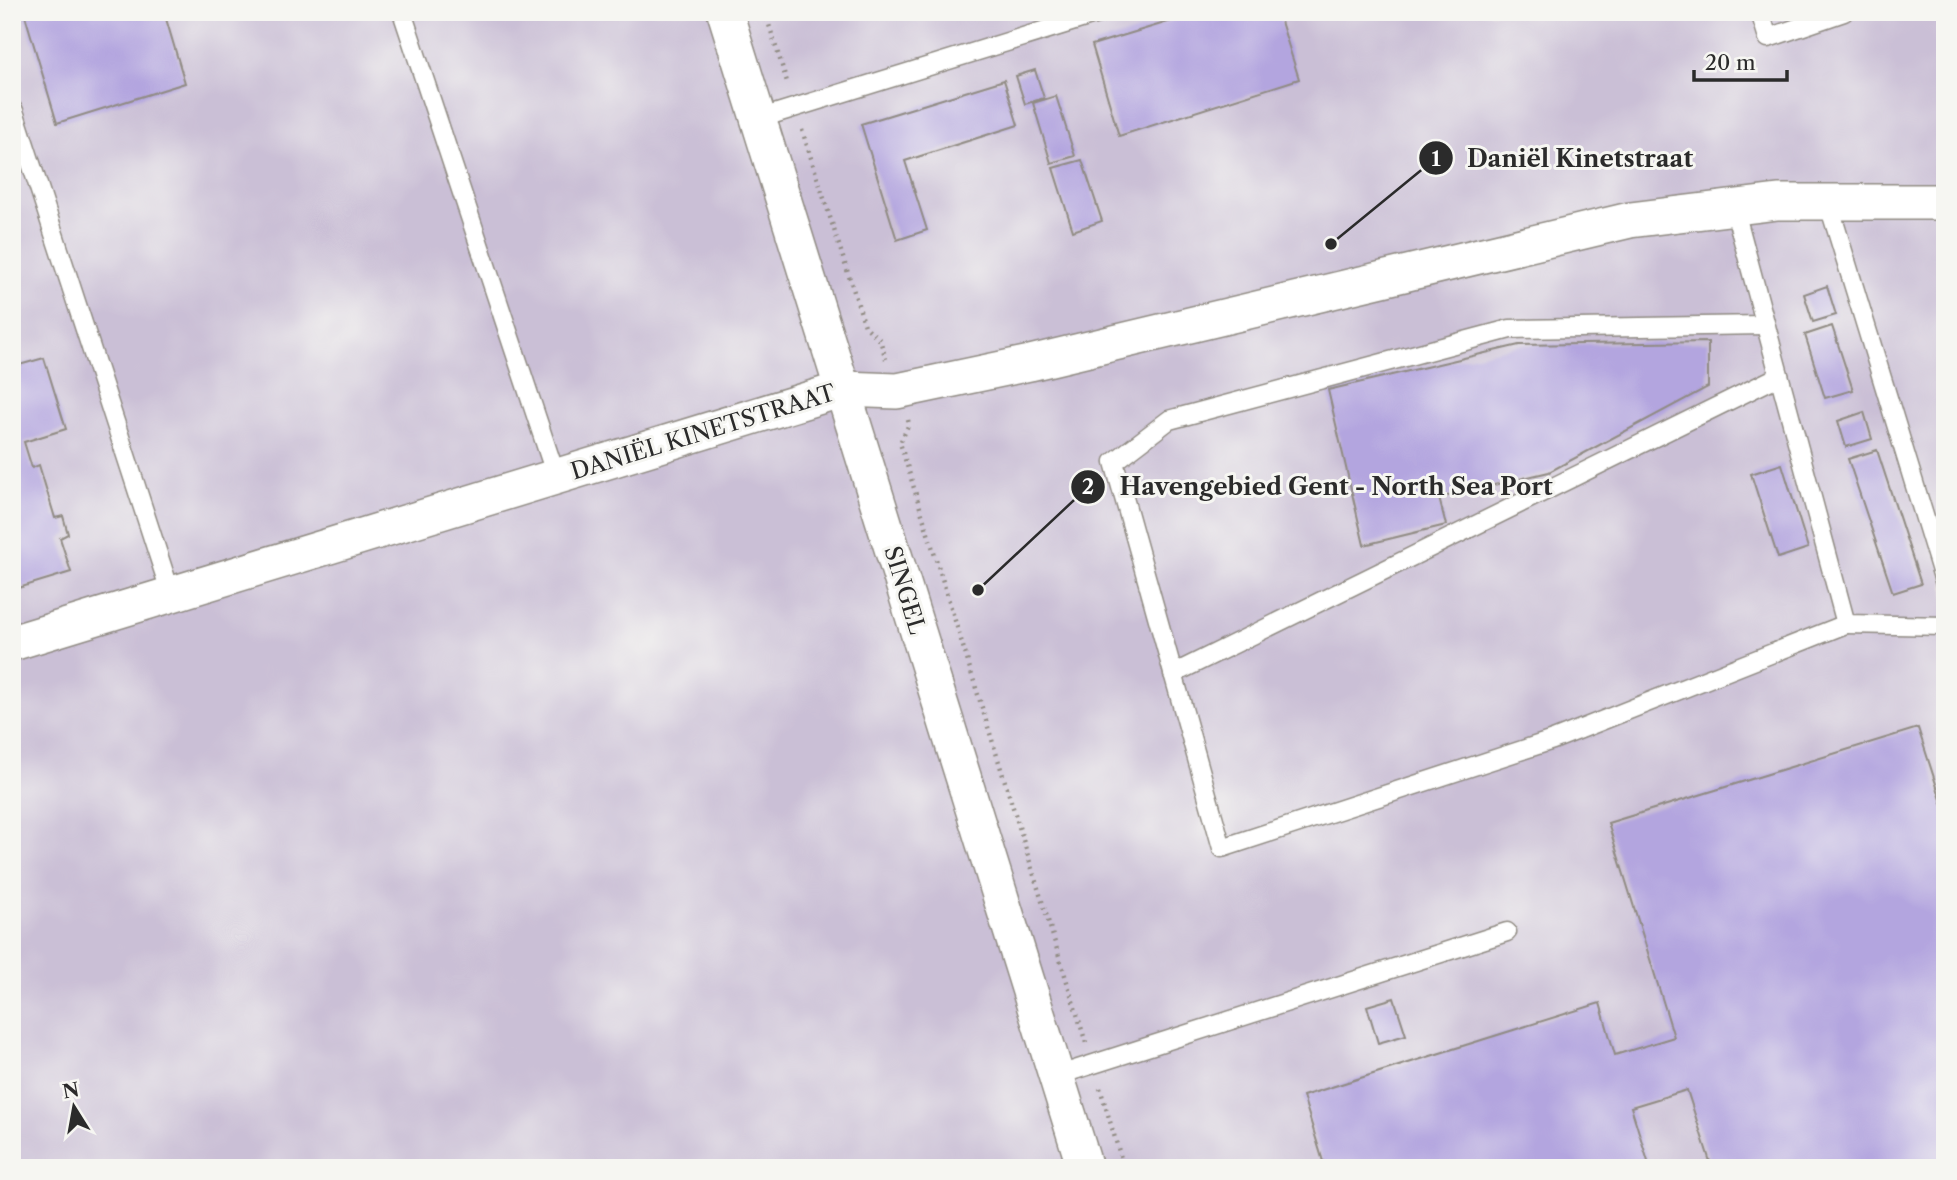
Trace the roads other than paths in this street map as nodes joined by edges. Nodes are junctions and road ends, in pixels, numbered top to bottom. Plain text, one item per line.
1 (402, 12) edge
2 (725, 12) edge
3 (1104, 12) edge
4 (1760, 12) edge
5 (1844, 12) edge
6 (12, 111) edge
7 (758, 118) junction
8 (1828, 202) junction
9 (1945, 202) edge
10 (1734, 207) junction
11 (1765, 325) junction
12 (1779, 376) junction
13 (843, 389) junction
14 (556, 477) junction
15 (1945, 584) edge
16 (172, 594) junction
17 (1846, 624) junction
18 (1945, 626) edge
19 (12, 643) edge
20 (1173, 674) junction
21 (1507, 932) dead end
22 (1056, 1076) junction
23 (1085, 1168) edge

1 - 14 lane
2 - 7 street, SINGEL
3 - 7 lane
4 - 5 lane
6 - 16 lane
7 - 13 street, SINGEL
8 - 9 street, DANIËL KINETSTRAAT
8 - 10 street, DANIËL KINETSTRAAT
8 - 15 lane
10 - 11 lane
10 - 13 street, DANIËL KINETSTRAAT
11 - 12 lane
11 - 20 lane
12 - 17 lane
12 - 20 lane
13 - 14 street, DANIËL KINETSTRAAT
13 - 22 street, SINGEL
14 - 16 street, DANIËL KINETSTRAAT
16 - 19 street, DANIËL KINETSTRAAT
17 - 18 lane
17 - 20 lane
21 - 22 lane
22 - 23 street, SINGEL

